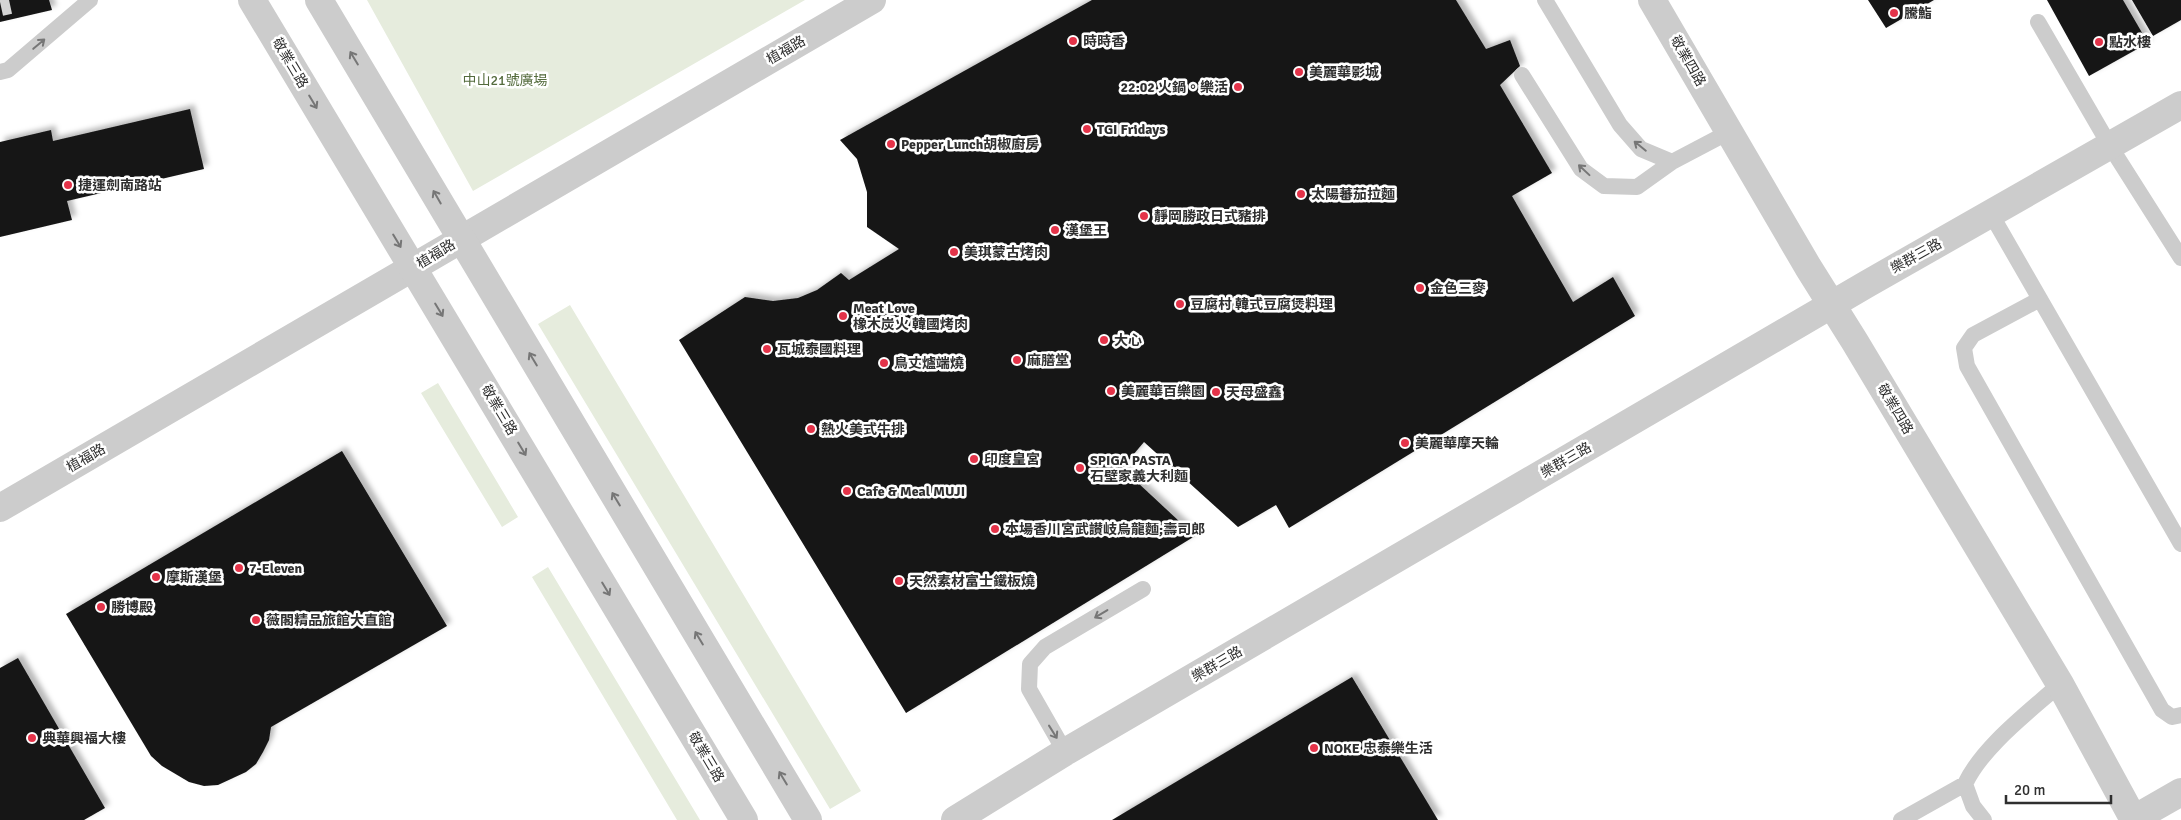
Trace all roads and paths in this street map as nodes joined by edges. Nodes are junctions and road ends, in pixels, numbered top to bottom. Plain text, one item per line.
1 (90, 0) edge
2 (252, 0) edge
3 (319, 0) edge
4 (872, 0) edge
5 (1545, 0) edge
6 (1652, 0) edge
7 (2038, 22) dead end
8 (0, 72) edge
9 (1522, 75) dead end
10 (2181, 105) edge
11 (1729, 132) junction
12 (2110, 146) junction
13 (1672, 162) junction
14 (1991, 214) junction
15 (462, 239) junction
16 (2181, 258) edge
17 (414, 268) junction
18 (2040, 300) junction
19 (1831, 304) junction
20 (0, 508) edge
21 (2176, 524) edge
22 (2181, 544) edge
23 (1143, 589) dead end
24 (2060, 684) junction
25 (2181, 715) edge
26 (1065, 752) junction
27 (1966, 784) junction
28 (2181, 792) edge
29 (744, 820) edge
30 (808, 820) edge
31 (955, 820) edge
32 (1900, 820) edge
33 (1984, 820) edge
34 (2134, 820) edge

8 -> 1 lane
2 -> 17 street, 敬業三路
15 -> 3 street
4 - 15 street, 植福路
13 -> 5 lane
6 - 11 street, 敬業四路
7 - 12 lane
13 -> 9 lane
10 - 12 street, 樂群三路
11 - 13 lane
11 - 19 street, 敬業四路
12 - 14 street, 樂群三路
12 - 16 lane
14 - 18 lane
14 - 19 street, 樂群三路
15 - 17 street, 植福路
30 -> 15 street
17 - 20 street, 植福路
17 -> 29 street, 敬業三路
18 - 21 lane
18 - 25 lane
19 - 24 street, 敬業四路
19 - 26 street, 樂群三路
21 - 22 lane
23 -> 26 lane
24 - 27 lane
24 - 34 street, 敬業四路
26 - 31 street, 樂群三路
27 - 32 lane
27 - 33 lane
28 - 34 street

